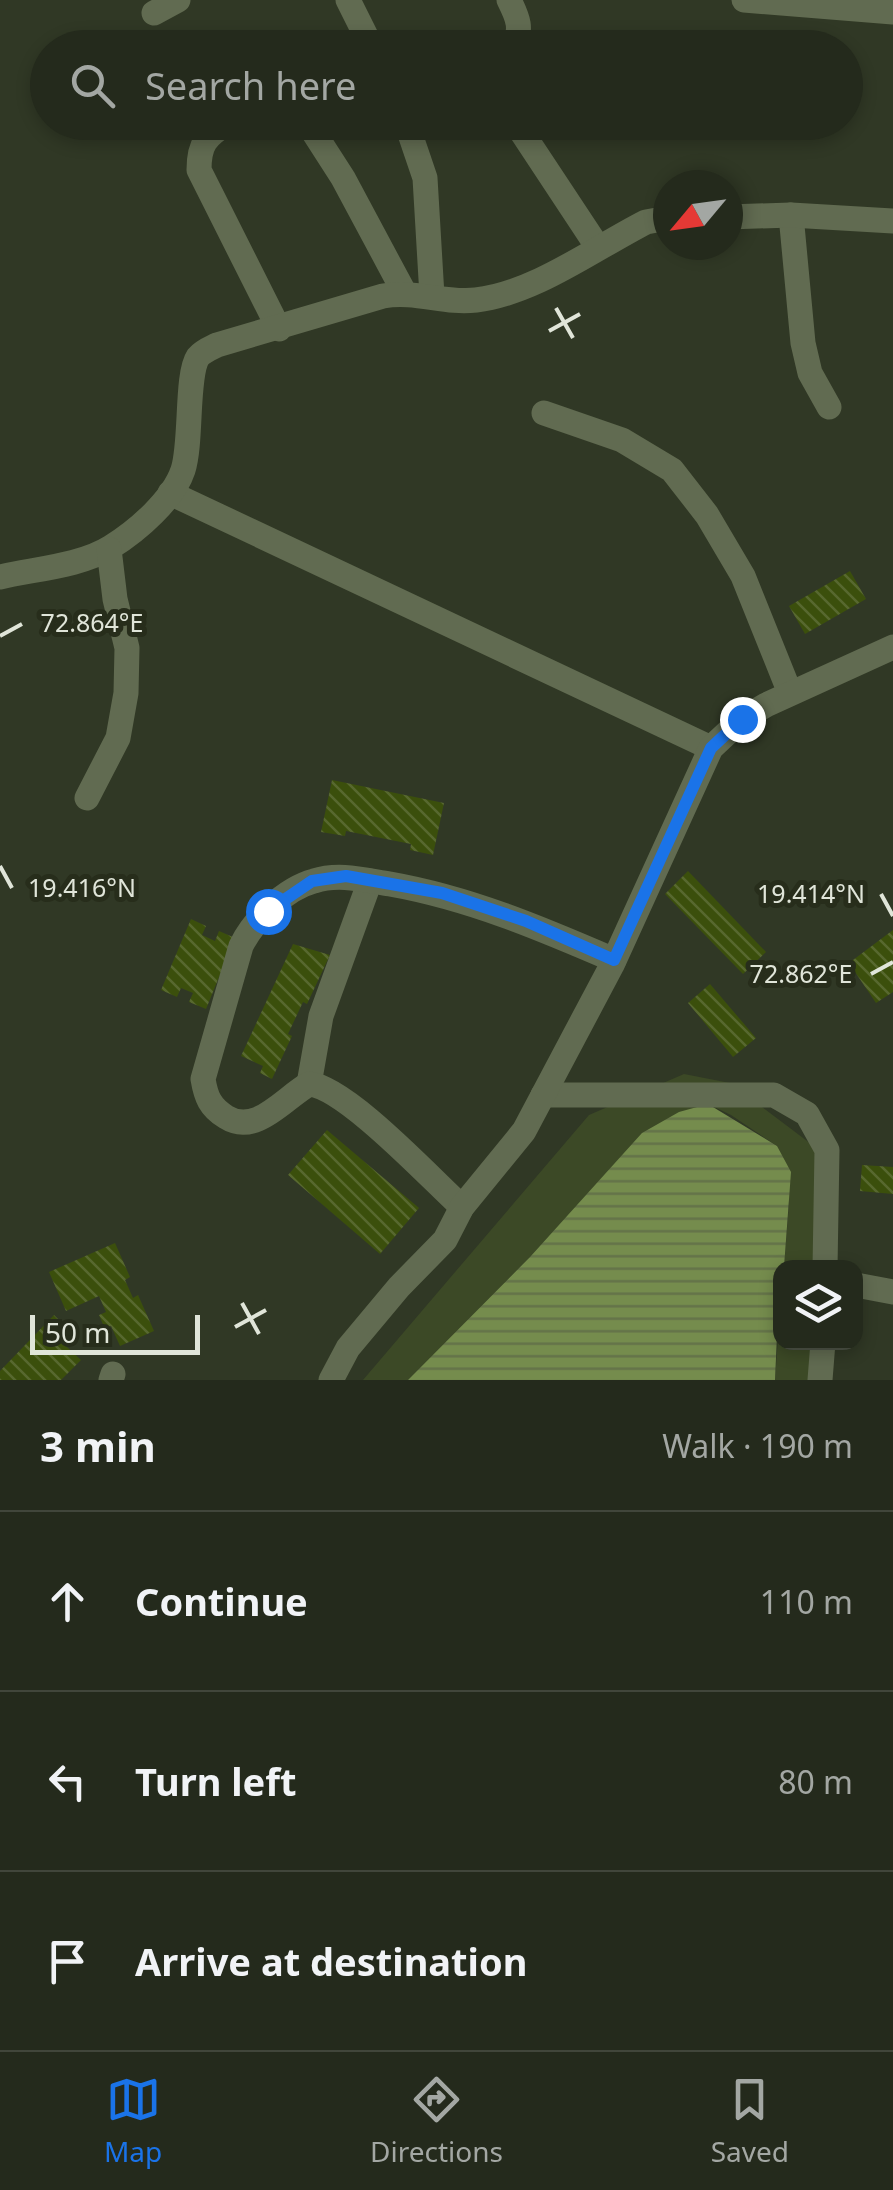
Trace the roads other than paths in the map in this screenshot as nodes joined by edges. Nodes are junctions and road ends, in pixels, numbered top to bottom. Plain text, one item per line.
1 (178, 0) edge
2 (348, 0) edge
3 (509, 0) edge
4 (744, 0) edge
5 (794, 2) edge
6 (893, 12) edge
7 (154, 14) dead end
8 (363, 30) edge
9 (519, 30) edge
10 (204, 140) edge
11 (319, 140) edge
12 (412, 140) edge
13 (528, 140) edge
14 (791, 215) junction
15 (743, 217) edge
16 (653, 221) edge
17 (893, 221) edge
18 (597, 246) junction
19 (404, 292) junction
20 (432, 296) junction
21 (279, 329) junction
22 (829, 407) dead end
23 (544, 413) dead end
24 (170, 493) junction
25 (109, 549) junction
26 (0, 577) edge
27 (893, 646) edge
28 (790, 693) junction
29 (711, 748) junction
30 (87, 798) dead end
31 (370, 881) junction
32 (614, 960) junction
33 (308, 1084) junction
34 (543, 1094) junction
35 (462, 1208) junction
36 (825, 1260) edge
37 (863, 1286) edge
38 (893, 1292) edge
39 (822, 1350) edge
40 (331, 1380) edge
41 (820, 1380) edge

1 - 7 street
2 - 8 street
3 - 9 street
4 - 5 street
5 - 6 street
10 - 21 street
11 - 19 street
12 - 20 street
13 - 18 street
14 - 15 street
14 - 17 street
14 - 22 street
16 - 18 street
18 - 20 street
19 - 20 street
19 - 21 street
21 - 24 street
23 - 28 street
24 - 25 street
24 - 29 street
25 - 26 street
25 - 30 street
27 - 28 street
28 - 29 street
29 - 32 street
31 - 32 street
31 - 33 street
31 - 33 street
32 - 34 street
33 - 35 street
34 - 35 street
34 - 36 street
35 - 40 street
37 - 38 street
39 - 41 street

